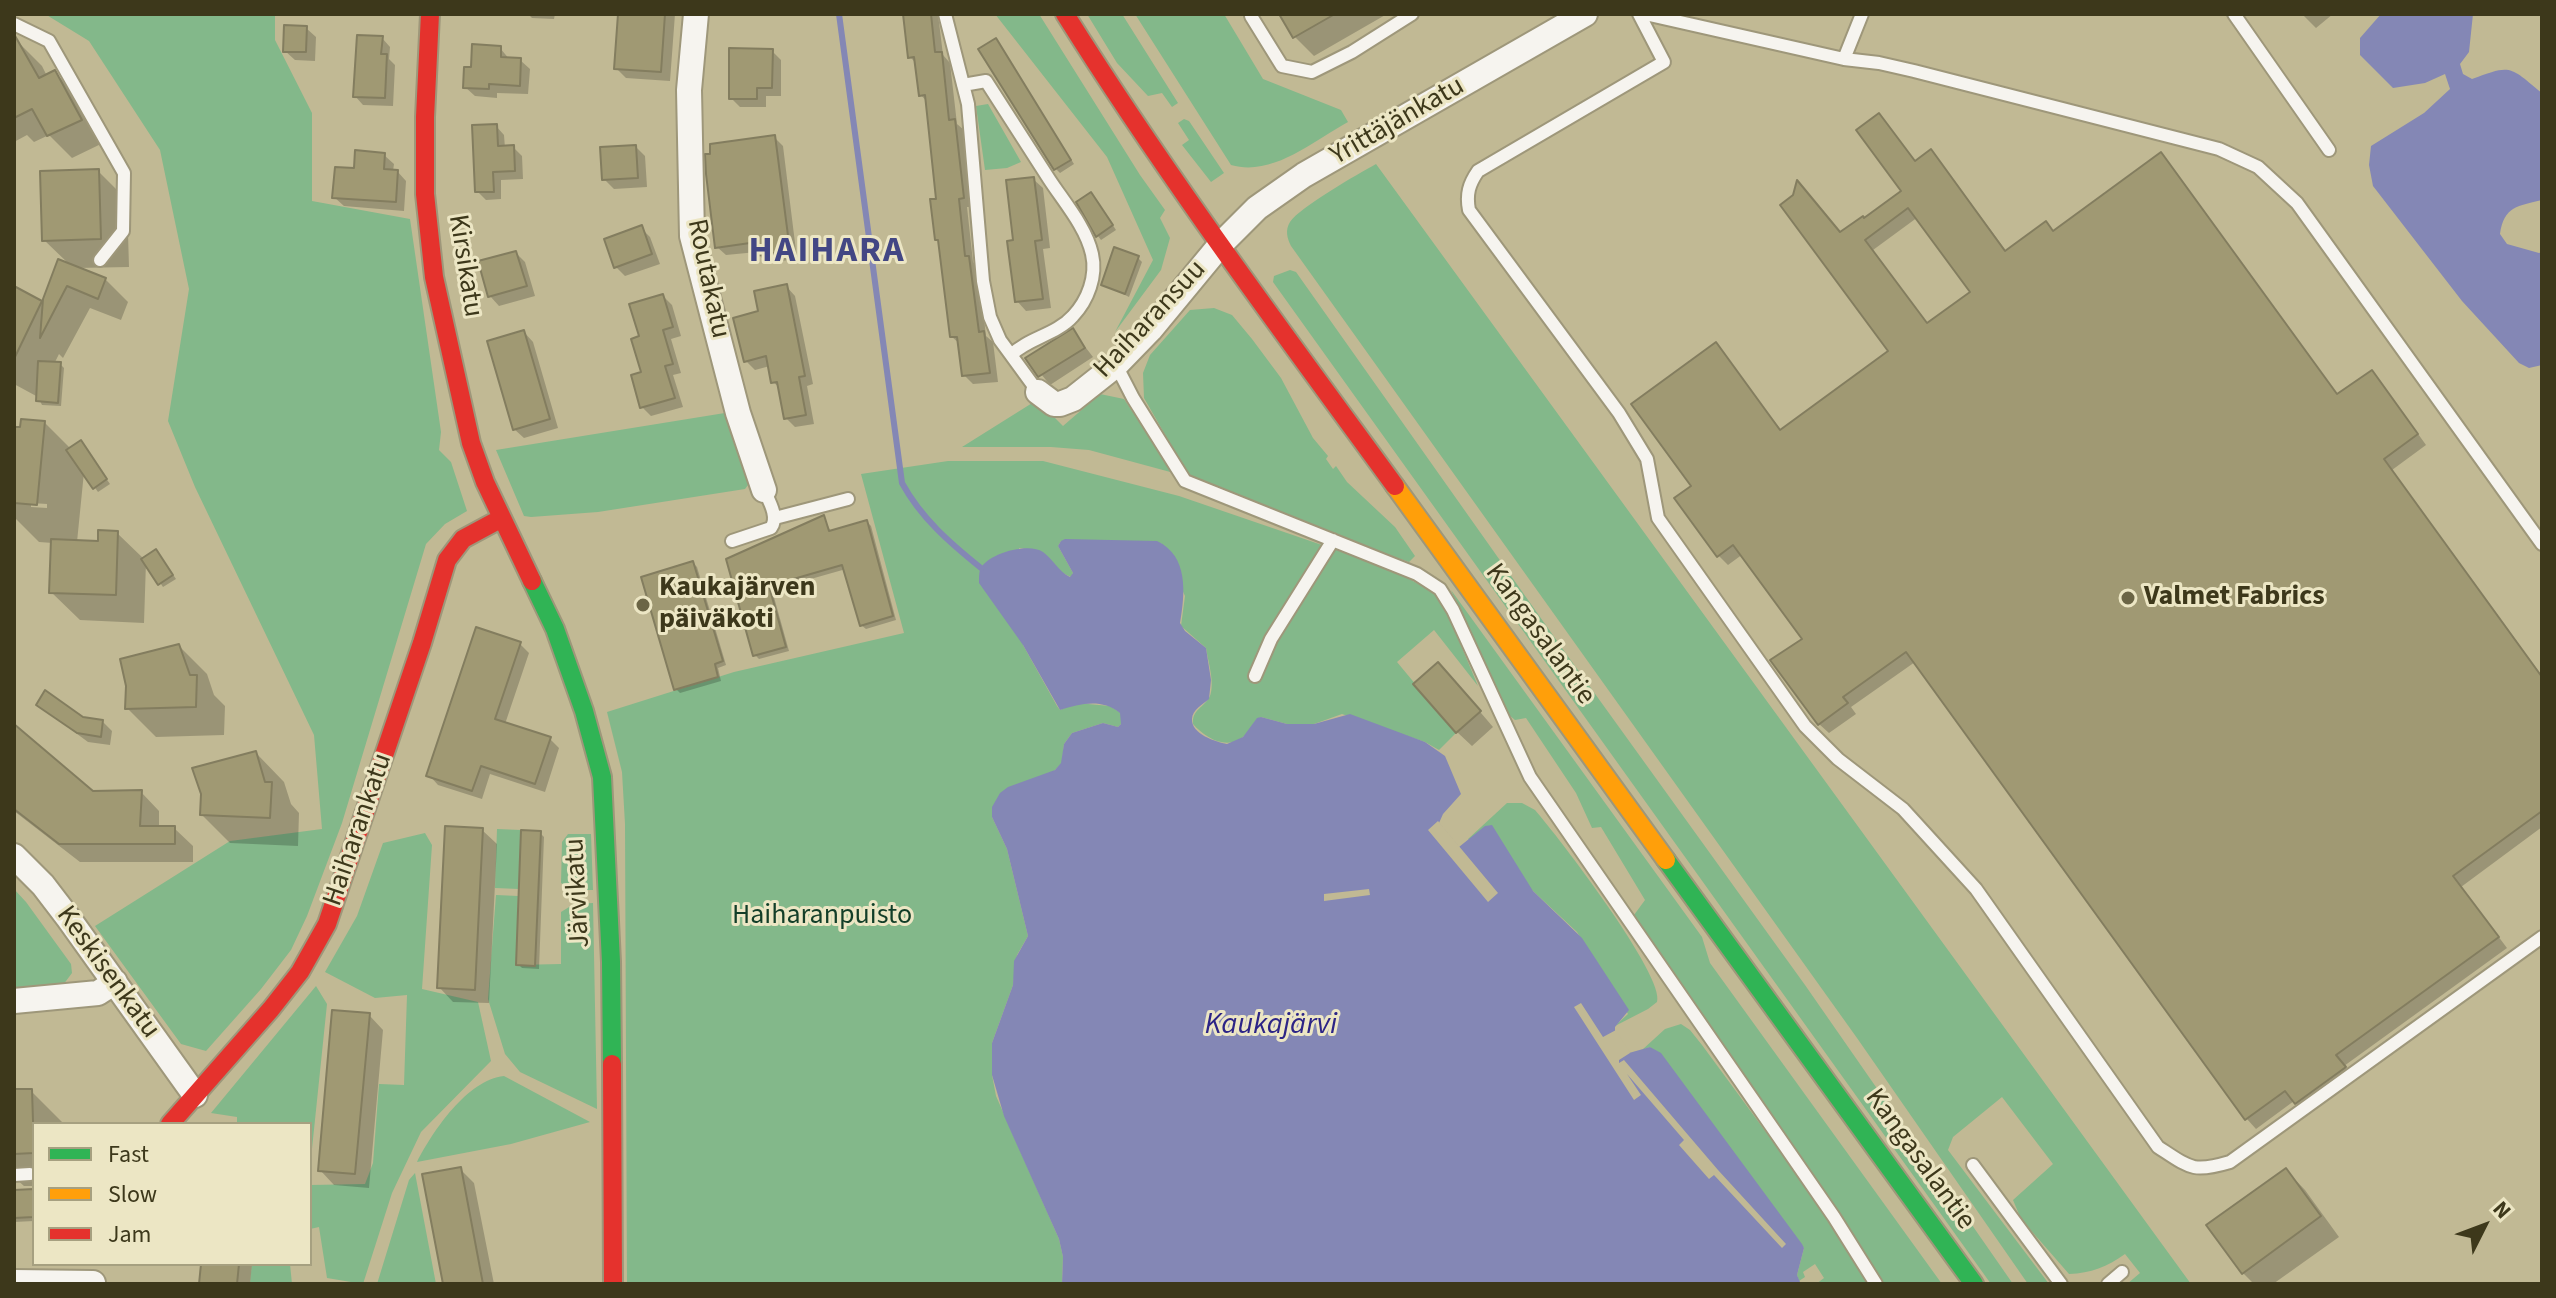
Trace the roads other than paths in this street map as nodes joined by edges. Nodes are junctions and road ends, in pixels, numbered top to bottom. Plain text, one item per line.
1 (430, 14) edge
2 (696, 14) edge
3 (945, 14) edge
4 (1065, 14) edge
5 (1412, 14) edge
6 (1585, 14) edge
7 (1642, 14) edge
8 (1862, 14) edge
9 (2234, 14) edge
10 (1251, 16) dead end
11 (14, 24) edge
12 (1844, 59) junction
13 (963, 85) junction
14 (2329, 150) dead end
15 (1221, 244) junction
16 (100, 260) dead end
17 (1011, 355) junction
18 (1116, 365) junction
19 (1038, 392) joint
20 (764, 490) joint
21 (848, 499) dead end
22 (502, 518) junction
23 (775, 518) junction
24 (1333, 540) junction
25 (732, 541) dead end
26 (2542, 544) edge
27 (1255, 676) dead end
28 (14, 856) edge
29 (2542, 937) edge
30 (115, 982) junction
31 (14, 1001) edge
32 (195, 1095) junction
33 (172, 1122) edge
34 (1973, 1165) dead end
35 (30, 1174) dead end
36 (14, 1175) edge
37 (2122, 1272) dead end
38 (14, 1282) edge
39 (93, 1284) edge
40 (613, 1284) edge
41 (1876, 1284) edge
42 (1974, 1284) edge
43 (2061, 1284) edge
44 (2108, 1284) edge

1 - 22 street, Kirsikatu
2 - 20 street, Routakatu
3 - 13 lane
4 - 15 street, Kangasalantie
5 - 10 lane
6 - 15 street, Yrittäjänkatu
7 - 12 lane
7 - 29 lane
8 - 12 lane
9 - 14 lane
11 - 16 lane
12 - 26 lane
13 - 17 lane
13 - 17 lane
15 - 18 street, Haiharansuu
15 - 42 street, Kangasalantie
17 - 19 lane
18 - 19 street, Haiharansuu
18 - 24 lane
20 - 23 lane
21 - 23 lane
22 - 32 street, Haiharankatu
22 - 40 street, Järvikatu
23 - 25 lane
24 - 27 lane
24 - 41 lane
28 - 30 street, Keskisenkatu
30 - 31 street
30 - 32 street, Keskisenkatu
32 - 33 street, Haiharankatu
34 - 43 lane
35 - 36 lane
37 - 44 lane
38 - 39 street

